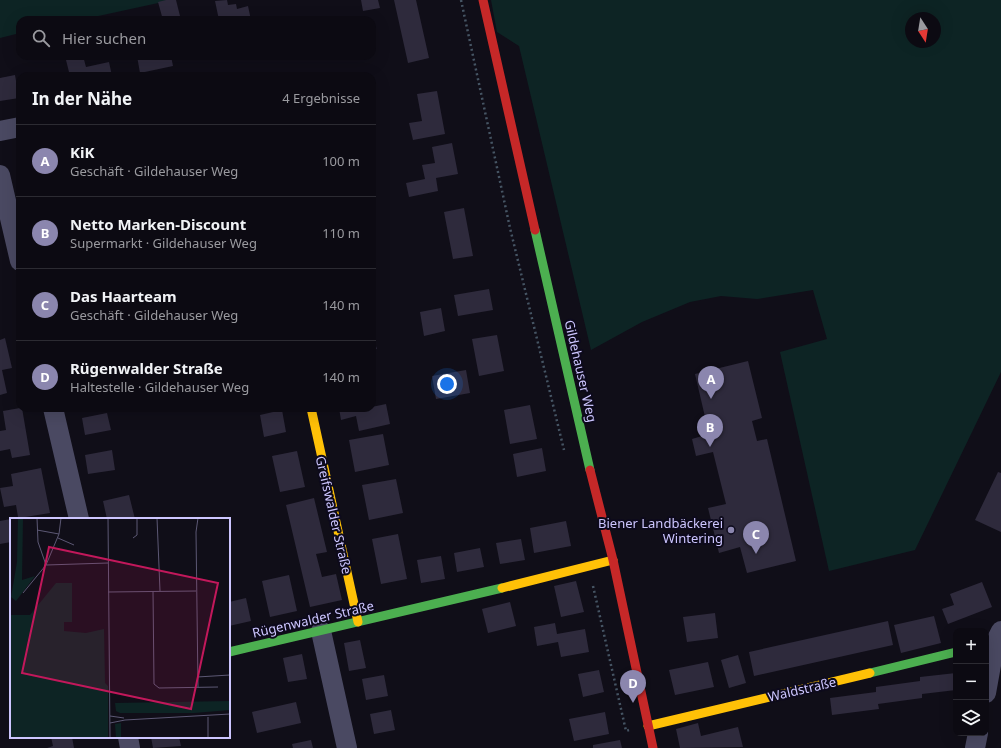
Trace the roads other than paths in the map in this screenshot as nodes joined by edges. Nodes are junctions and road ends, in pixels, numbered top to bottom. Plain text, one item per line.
1 (483, 0) edge
2 (16, 128) edge
3 (0, 132) edge
4 (1, 187) edge
5 (16, 245) edge
6 (54, 412) edge
7 (311, 412) edge
8 (79, 518) edge
9 (613, 560) junction
10 (358, 622) junction
11 (321, 631) junction
12 (996, 642) edge
13 (230, 652) edge
14 (953, 653) edge
15 (989, 678) edge
16 (648, 726) junction
17 (977, 736) edge
18 (128, 738) edge
19 (130, 748) edge
20 (347, 748) edge
21 (653, 748) edge
22 (975, 748) edge

1 - 9 street, Gildehauser Weg
2 - 3 street
4 - 5 street
6 - 8 street
7 - 10 street, Greifswalder Straße
9 - 10 street, Rügenwalder Straße
9 - 16 street, Gildehauser Weg
10 - 11 street, Rügenwalder Straße
11 - 13 street, Rügenwalder Straße
11 - 20 street
12 - 15 street
14 - 16 street, Waldstraße
16 - 21 street, Gildehauser Weg
17 - 22 street
18 - 19 street

